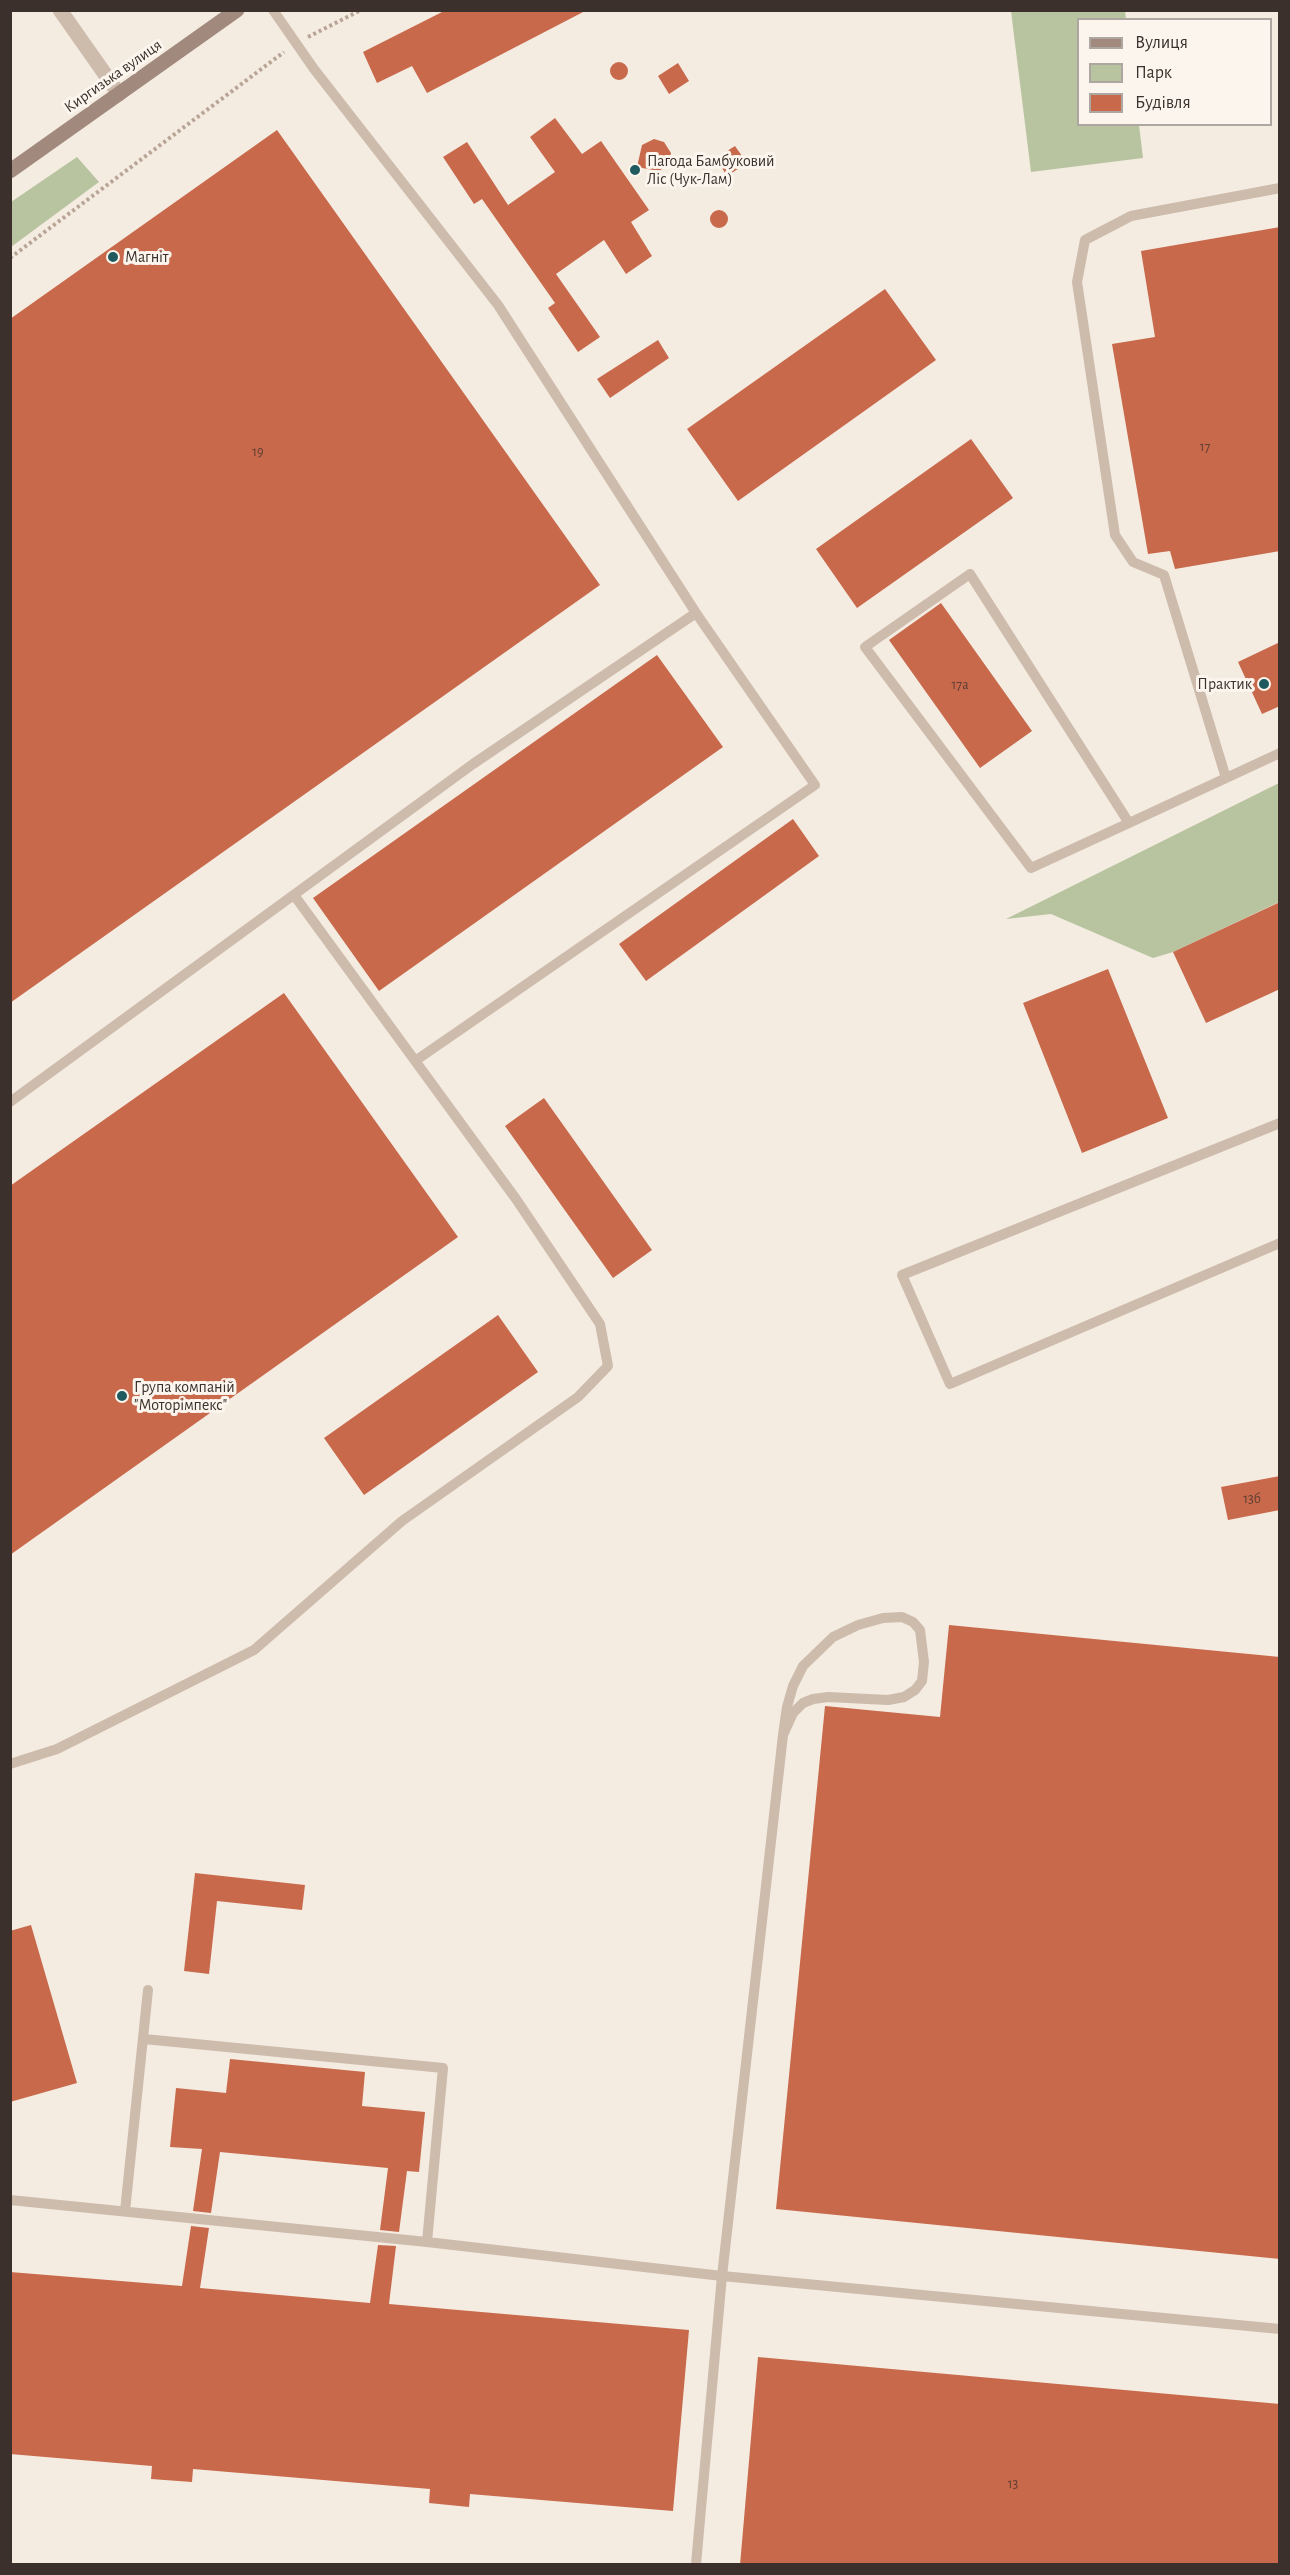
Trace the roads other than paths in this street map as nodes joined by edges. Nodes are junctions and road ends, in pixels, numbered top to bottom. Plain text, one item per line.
1 (60, 10) edge
2 (237, 10) edge
3 (273, 10) edge
4 (119, 94) junction
5 (10, 171) edge
6 (1280, 188) edge
7 (696, 613) junction
8 (1280, 753) edge
9 (1226, 778) junction
10 (1129, 822) junction
11 (294, 895) junction
12 (415, 1061) junction
13 (10, 1102) edge
14 (1280, 1123) edge
15 (1280, 1243) edge
16 (783, 1735) junction
17 (10, 1764) edge
18 (148, 1990) dead end
19 (144, 2039) junction
20 (10, 2200) edge
21 (126, 2211) junction
22 (427, 2242) junction
23 (722, 2276) junction
24 (1280, 2329) edge
25 (696, 2565) edge

1 - 4 street
2 - 4 street, Киргизька вулиця
3 - 7 lane
4 - 5 street, Киргизька вулиця
6 - 9 lane
7 - 11 lane
7 - 12 lane
8 - 9 lane
9 - 10 lane
10 - 10 lane
11 - 12 lane
11 - 13 lane
12 - 17 lane
14 - 15 lane
16 - 16 lane
16 - 23 lane
18 - 19 lane
19 - 21 lane
19 - 22 lane
20 - 21 lane
21 - 22 lane
22 - 23 lane
23 - 24 lane
23 - 25 lane

